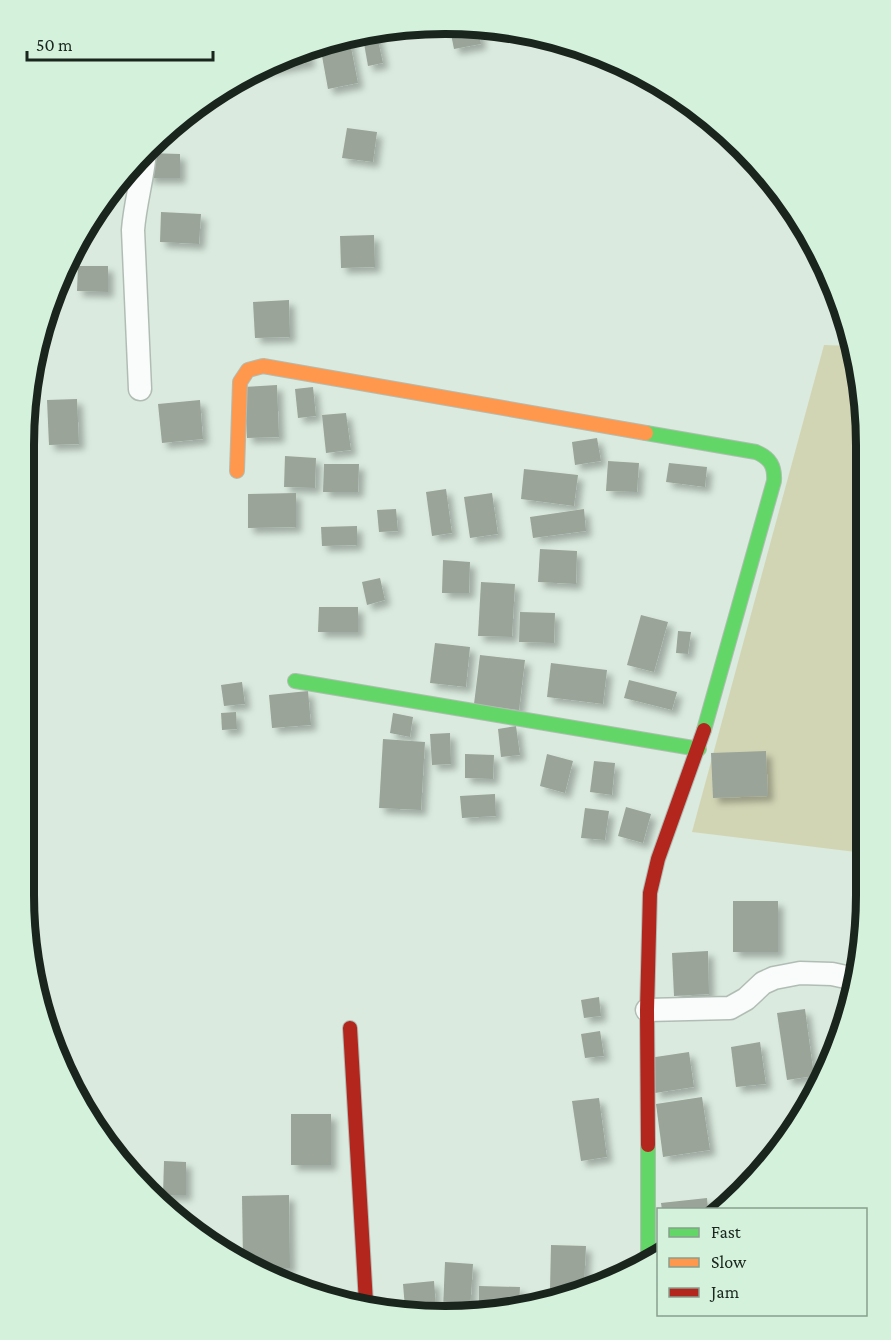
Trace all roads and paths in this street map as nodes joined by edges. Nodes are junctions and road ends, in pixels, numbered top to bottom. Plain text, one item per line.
1 (143, 168) edge
2 (140, 388) dead end
3 (237, 471) dead end
4 (295, 681) dead end
5 (699, 749) junction
6 (848, 978) edge
7 (647, 1010) junction
8 (350, 1028) dead end
9 (648, 1252) edge
10 (366, 1298) edge

1 - 2 street
3 - 5 street
4 - 5 street
5 - 7 street
6 - 7 street
7 - 9 street
8 - 10 street

